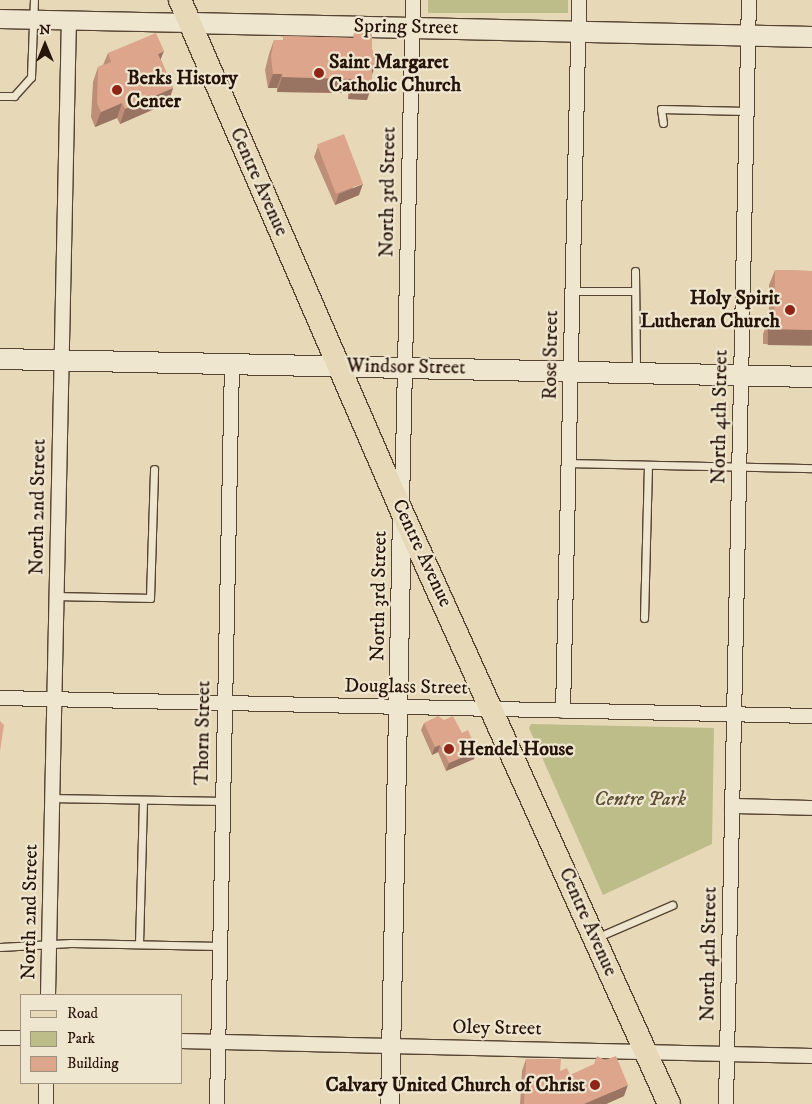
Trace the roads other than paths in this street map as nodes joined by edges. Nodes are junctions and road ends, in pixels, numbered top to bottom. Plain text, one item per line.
1 (34, 0) edge
2 (180, 0) edge
3 (413, 0) edge
4 (579, 0) edge
5 (749, 0) edge
6 (0, 19) edge
7 (33, 20) junction
8 (69, 20) junction
9 (190, 23) junction
10 (413, 28) junction
11 (578, 31) junction
12 (748, 35) junction
13 (812, 37) edge
14 (0, 96) edge
15 (746, 111) junction
16 (663, 123) dead end
17 (635, 271) dead end
18 (573, 291) junction
19 (635, 291) junction
20 (0, 359) edge
21 (62, 360) junction
22 (232, 364) junction
23 (340, 366) junction
24 (406, 367) junction
25 (571, 371) junction
26 (636, 373) junction
27 (741, 375) junction
28 (812, 377) edge
29 (569, 463) junction
30 (648, 465) junction
31 (738, 467) junction
32 (812, 468) edge
33 (154, 469) dead end
34 (402, 512) junction
35 (56, 596) junction
36 (644, 618) dead end
37 (0, 698) edge
38 (54, 699) junction
39 (224, 703) junction
40 (398, 707) junction
41 (494, 709) junction
42 (563, 711) junction
43 (734, 714) junction
44 (812, 716) edge
45 (52, 798) junction
46 (143, 800) junction
47 (222, 801) junction
48 (732, 806) junction
49 (812, 808) edge
50 (672, 905) dead end
51 (595, 938) junction
52 (139, 944) junction
53 (48, 945) junction
54 (220, 946) junction
55 (0, 947) edge
56 (48, 994) edge
57 (0, 1038) edge
58 (20, 1038) edge
59 (182, 1041) edge
60 (218, 1042) junction
61 (392, 1046) junction
62 (646, 1052) junction
63 (727, 1054) junction
64 (812, 1056) edge
65 (46, 1084) edge
66 (46, 1104) edge
67 (217, 1104) edge
68 (390, 1104) edge
69 (669, 1104) edge
70 (726, 1104) edge

1 - 7 lane
2 - 9 main road, Centre Avenue
3 - 10 street, North 3rd Street
4 - 11 street, Rose Street
5 - 12 street, North 4th Street
6 - 7 street, Spring Street
7 - 8 street, Spring Street
7 - 14 lane
8 - 9 street, Spring Street
8 - 21 street, North 2nd Street
9 - 10 main road, Spring Street
9 - 23 main road, Centre Avenue
10 - 11 main road, Spring Street
10 - 24 street, North 3rd Street
11 - 12 main road, Spring Street
11 - 18 street, Rose Street
12 - 13 main road, Spring Street
12 - 15 street, North 4th Street
15 - 16 lane
15 - 27 street, North 4th Street
17 - 19 lane
18 - 19 lane
18 - 25 street, Rose Street
19 - 26 lane
20 - 21 main road, Windsor Street
21 - 22 main road, Windsor Street
21 - 35 street, North 2nd Street
22 - 23 main road, Windsor Street
22 - 39 street, Thorn Street
23 - 24 main road, Windsor Street
23 - 34 main road, Centre Avenue
24 - 25 main road, Windsor Street
24 - 34 street, North 3rd Street
25 - 26 main road, Windsor Street
25 - 29 street, Rose Street
26 - 27 main road, Windsor Street
27 - 28 main road, Windsor Street
27 - 31 street, North 4th Street
29 - 30 lane
29 - 42 street, Rose Street
30 - 31 lane
30 - 36 lane
31 - 32 lane
31 - 43 street, North 4th Street
33 - 35 lane
34 - 40 street, North 3rd Street
34 - 41 main road, Centre Avenue
35 - 38 street, North 2nd Street
37 - 38 street, Douglass Street
38 - 39 street, Douglass Street
38 - 45 street, North 2nd Street
39 - 40 street, Douglass Street
39 - 47 street, Thorn Street
40 - 41 street, Douglass Street
40 - 61 street, North 3rd Street
41 - 42 street, Douglass Street
41 - 51 main road, Centre Avenue
42 - 43 street, Douglass Street
43 - 44 street, Douglass Street
43 - 48 street, North 4th Street
45 - 46 lane
45 - 53 street, North 2nd Street
46 - 47 lane
46 - 52 lane
47 - 54 street, Thorn Street
48 - 49 street
48 - 63 street, North 4th Street
50 - 51 lane
51 - 62 main road, Centre Avenue
52 - 53 lane
52 - 54 lane
53 - 55 lane
53 - 56 street, North 2nd Street
54 - 60 street, Thorn Street
57 - 58 street
59 - 60 street, Oley Street
60 - 61 street, Oley Street
60 - 67 street, Thorn Street
61 - 62 street, Oley Street
61 - 68 street, North 3rd Street
62 - 63 street, Oley Street
62 - 69 main road, Centre Avenue
63 - 64 street, Oley Street
63 - 70 street, North 4th Street
65 - 66 street

